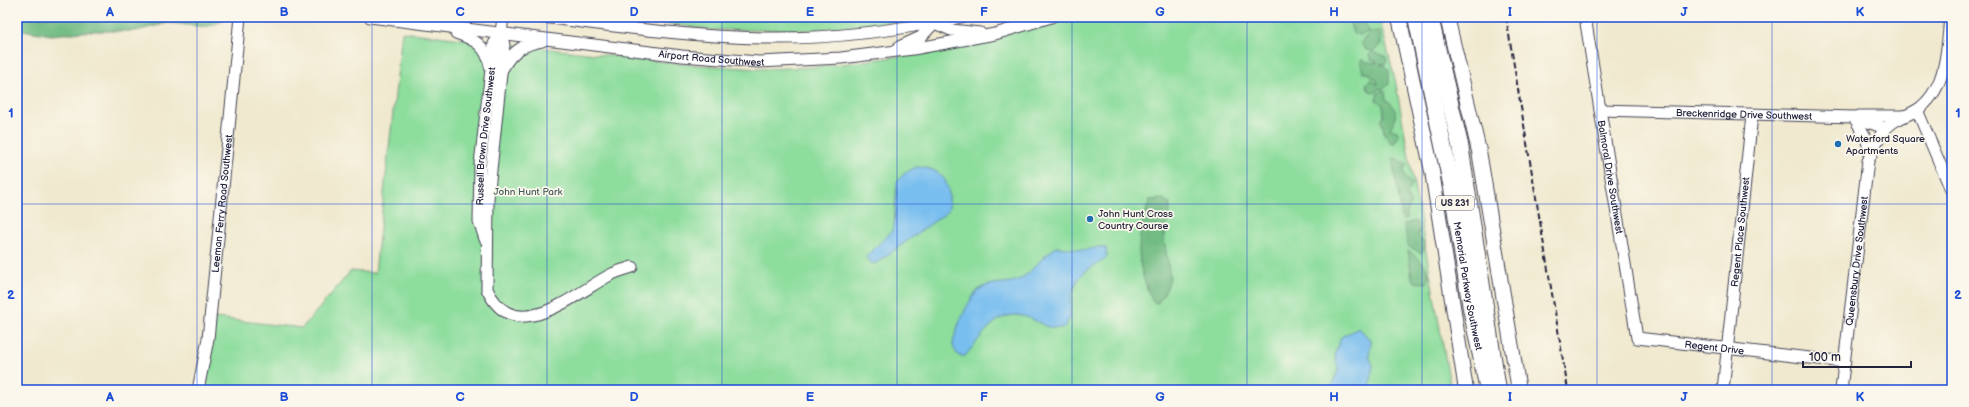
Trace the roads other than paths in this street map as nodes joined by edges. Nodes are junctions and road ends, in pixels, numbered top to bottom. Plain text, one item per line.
1 (370, 17) edge
2 (542, 17) edge
3 (961, 17) edge
4 (1051, 17) edge
5 (1399, 17) edge
6 (1416, 17) edge
7 (1430, 17) edge
8 (1447, 17) edge
9 (1585, 17) edge
10 (1950, 17) edge
11 (555, 18) edge
12 (241, 19) edge
13 (934, 20) edge
14 (502, 24) edge
15 (439, 26) junction
16 (995, 34) junction
17 (556, 40) junction
18 (887, 52) junction
19 (496, 72) junction
20 (1600, 110) junction
21 (1917, 110) junction
22 (1752, 115) junction
23 (1904, 116) junction
24 (1854, 117) junction
25 (1885, 128) junction
26 (1871, 155) junction
27 (1952, 192) edge
28 (632, 267) dead end
29 (1471, 308) junction
30 (1490, 333) junction
31 (1637, 338) joint
32 (1729, 348) junction
33 (1844, 362) junction
34 (198, 390) edge
35 (1466, 390) edge
36 (1478, 390) edge
37 (1488, 390) edge
38 (1498, 390) edge
39 (1504, 390) edge
40 (1519, 390) edge
41 (1723, 390) edge
42 (1841, 390) edge

1 - 15 street, Airport Road Southwest
2 - 11 street
3 - 13 street
4 - 16 street, Airport Road Southwest
5 - 35 main road
6 - 29 highway, Memorial Parkway Southwest / US 231
7 - 30 highway, Memorial Parkway Southwest / US 231
8 - 40 main road
9 - 20 street, Balmoral Drive Southwest
10 - 21 street
11 - 13 street
12 - 34 street, Leeman Ferry Road Southwest
13 - 16 street
13 - 18 street
14 - 15 street, Airport Road Southwest
14 - 17 street, Airport Road Southwest
14 - 19 street, Russell Brown Drive Southwest
15 - 19 street
16 - 18 street, Airport Road Southwest
17 - 18 street, Airport Road Southwest
17 - 19 street
19 - 28 street, Russell Brown Drive Southwest
20 - 22 street, Breckenridge Drive Southwest
20 - 31 street, Balmoral Drive Southwest
21 - 23 street
21 - 27 street
22 - 24 street, Breckenridge Drive Southwest
22 - 32 street, Regent Place Southwest
23 - 24 street
23 - 25 street
24 - 25 street, Breckenridge Drive Southwest
24 - 26 street
25 - 26 street, Queensbury Drive Southwest
26 - 33 street, Queensbury Drive Southwest
29 - 36 highway
29 - 37 highway, Memorial Parkway Southwest / US 231
30 - 38 highway, Memorial Parkway Southwest / US 231
30 - 39 highway
31 - 32 street, Regent Drive
32 - 33 street, Regent Drive
32 - 41 street, Regent Place Southwest
33 - 42 street, Queensbury Drive Southwest

